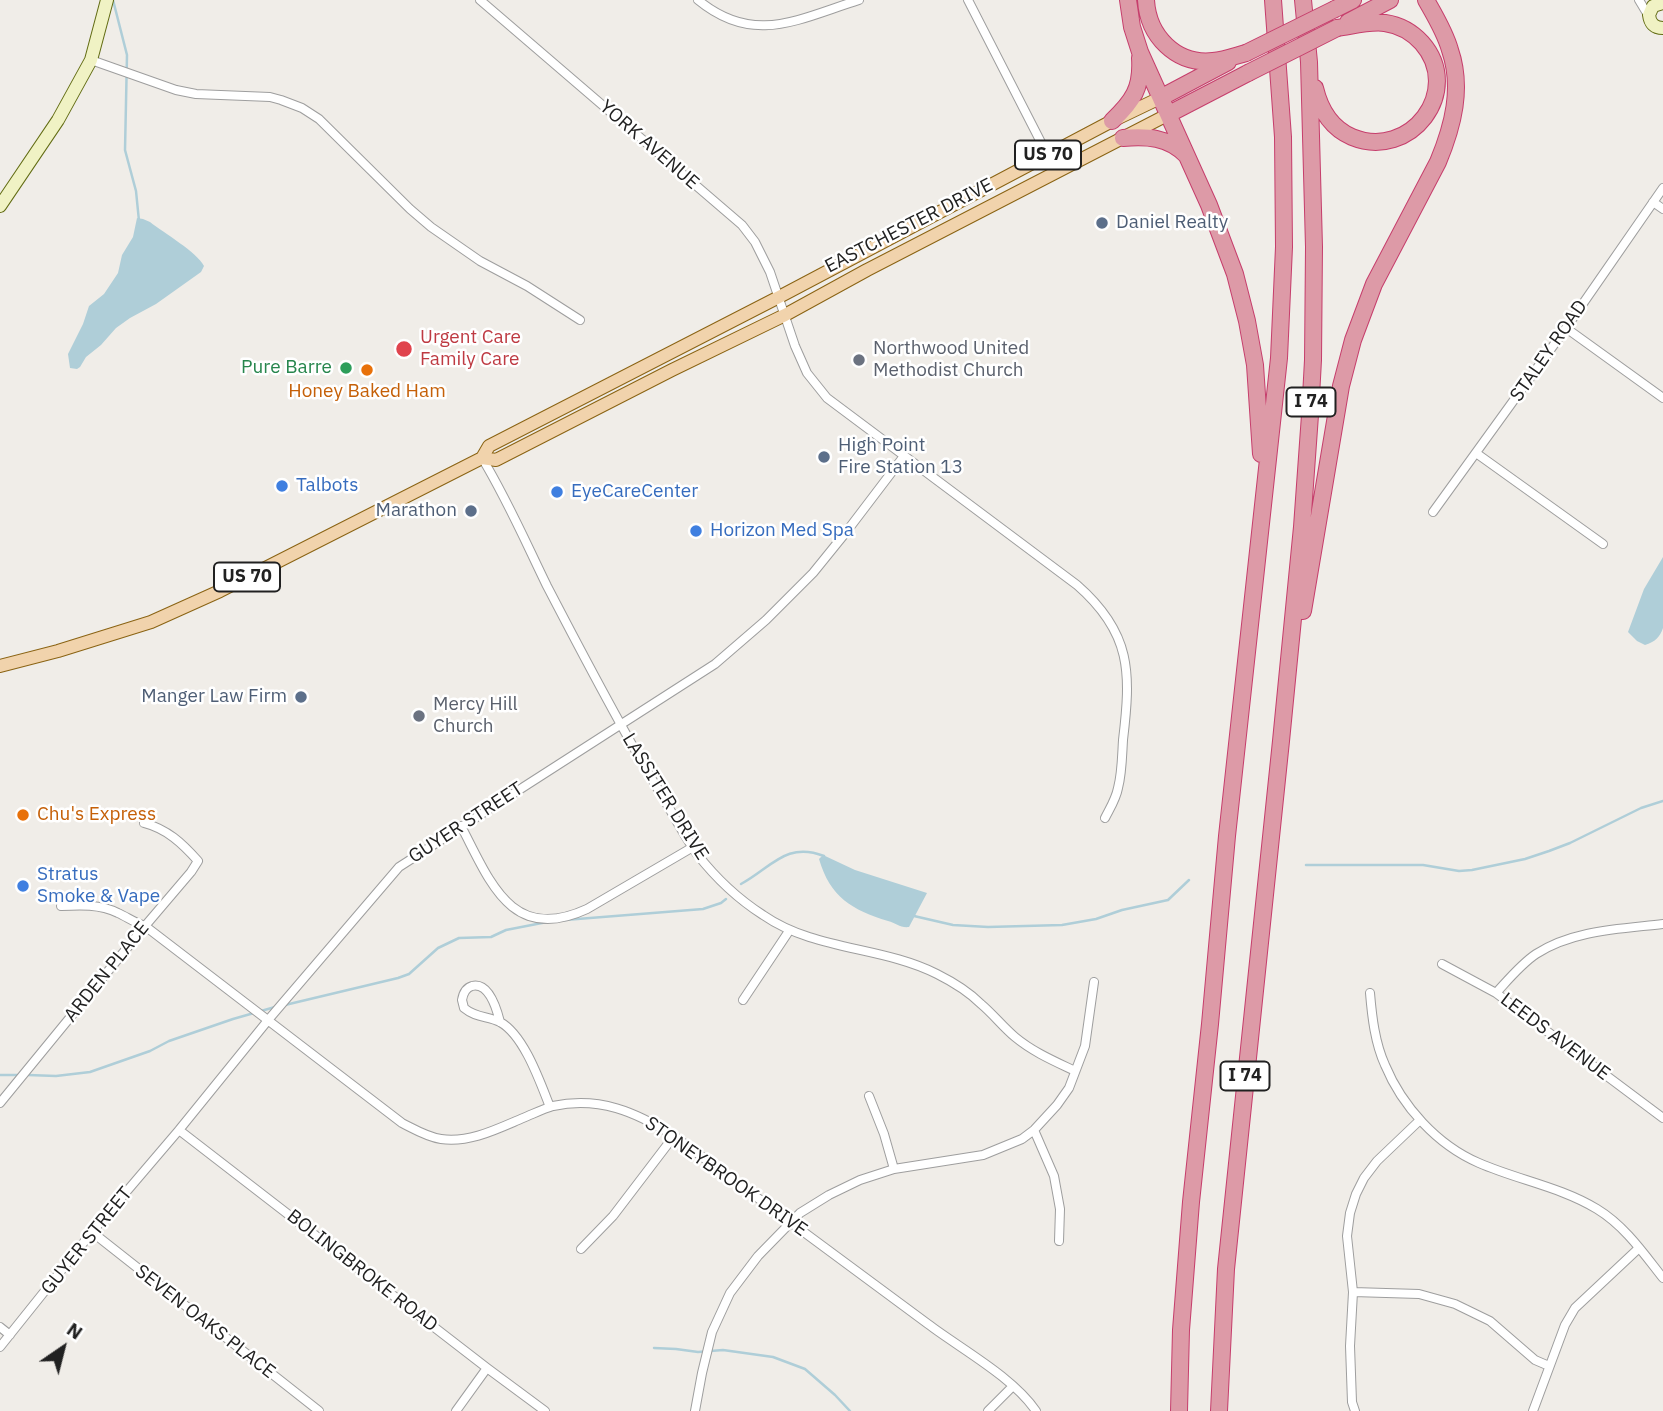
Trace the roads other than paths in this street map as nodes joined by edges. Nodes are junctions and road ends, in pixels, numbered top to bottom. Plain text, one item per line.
1 (107, 0) edge
2 (480, 0) edge
3 (698, 0) edge
4 (859, 0) edge
5 (968, 0) edge
6 (1128, 0) edge
7 (1146, 0) edge
8 (1303, 0) edge
9 (1353, 0) edge
10 (1390, 0) edge
11 (1426, 0) edge
12 (1639, 0) edge
13 (1646, 0) edge
14 (1272, 2) edge
15 (1662, 3) edge
16 (1649, 17) junction
17 (1337, 28) junction
18 (1663, 28) edge
19 (1140, 52) junction
20 (1246, 53) junction
21 (91, 60) junction
22 (1309, 62) junction
23 (1162, 97) junction
24 (1169, 114) junction
25 (1112, 121) junction
26 (1123, 138) junction
27 (1048, 156) junction
28 (1187, 156) junction
29 (1663, 188) edge
30 (1653, 202) junction
31 (0, 206) edge
32 (1663, 209) edge
33 (779, 297) junction
34 (785, 315) junction
35 (580, 320) dead end
36 (1566, 328) junction
37 (1663, 398) edge
38 (1476, 453) junction
39 (904, 456) junction
40 (482, 458) junction
41 (1263, 495) junction
42 (1433, 512) dead end
43 (1603, 544) dead end
44 (0, 666) edge
45 (620, 725) junction
46 (1281, 741) junction
47 (1105, 818) dead end
48 (144, 822) dead end
49 (461, 826) junction
50 (693, 847) junction
51 (61, 906) dead end
52 (1663, 924) edge
53 (145, 926) junction
54 (789, 931) junction
55 (1442, 964) dead end
56 (1094, 982) dead end
57 (1370, 993) dead end
58 (1496, 993) junction
59 (743, 1000) dead end
60 (269, 1019) junction
61 (499, 1022) junction
62 (1075, 1071) junction
63 (869, 1096) dead end
64 (0, 1103) edge
65 (550, 1107) junction
66 (1663, 1118) edge
67 (1420, 1120) junction
68 (179, 1130) junction
69 (1034, 1130) junction
70 (674, 1136) junction
71 (894, 1169) junction
72 (791, 1223) junction
73 (92, 1232) junction
74 (1059, 1241) dead end
75 (1639, 1248) junction
76 (582, 1249) dead end
77 (1663, 1278) edge
78 (1353, 1292) junction
79 (0, 1327) edge
80 (10, 1335) junction
81 (0, 1347) edge
82 (1549, 1366) junction
83 (487, 1368) junction
84 (1013, 1386) junction
85 (319, 1411) edge
86 (456, 1411) edge
87 (545, 1411) edge
88 (695, 1411) edge
89 (988, 1411) edge
90 (1036, 1411) edge
91 (1179, 1411) edge
92 (1219, 1411) edge
93 (1355, 1411) edge
94 (1533, 1411) edge

1 - 21 street
2 - 33 street, YORK AVENUE
3 - 4 street
5 - 27 street
6 - 19 highway
7 - 20 highway
8 - 22 highway, I 74
9 - 20 highway, EASTCHESTER DRIVE / US 70, bridge
10 - 17 highway, EASTCHESTER DRIVE / US 70
11 - 46 highway
12 - 16 street
13 - 15 street
14 - 41 highway, I 74
15 - 16 street
16 - 18 street
17 - 22 highway
17 - 24 highway, EASTCHESTER DRIVE / US 70, bridge
19 - 23 highway
19 - 25 highway
20 - 23 highway, EASTCHESTER DRIVE / US 70
21 - 31 street
21 - 35 street
22 - 46 highway, I 74
23 - 24 highway
23 - 25 main road, EASTCHESTER DRIVE / US 70
24 - 26 main road, EASTCHESTER DRIVE / US 70
24 - 28 highway
25 - 27 main road, EASTCHESTER DRIVE / US 70
26 - 28 highway
26 - 34 main road, EASTCHESTER DRIVE / US 70
27 - 33 main road, EASTCHESTER DRIVE / US 70
28 - 41 highway
29 - 30 street, STALEY ROAD
30 - 32 street
30 - 36 street, STALEY ROAD
33 - 34 street, YORK AVENUE
33 - 40 main road, EASTCHESTER DRIVE / US 70
34 - 39 street, YORK AVENUE
34 - 40 main road, EASTCHESTER DRIVE / US 70
36 - 37 street
36 - 38 street, STALEY ROAD
38 - 42 street, STALEY ROAD
38 - 43 street
39 - 45 street, GUYER STREET
39 - 47 street, YORK AVENUE
40 - 44 main road, EASTCHESTER DRIVE / US 70
40 - 45 street, LASSITER DRIVE
41 - 91 highway, I 74
45 - 49 street, GUYER STREET
45 - 50 street, LASSITER DRIVE
46 - 92 highway, I 74
48 - 53 street, ARDEN PLACE
49 - 50 street
49 - 60 street, GUYER STREET
50 - 54 street, LASSITER DRIVE
51 - 53 street, STONEYBROOK DRIVE
52 - 58 street
53 - 60 street, STONEYBROOK DRIVE
53 - 64 street, ARDEN PLACE
54 - 59 street
54 - 62 street, LASSITER DRIVE
55 - 58 street, LEEDS AVENUE
56 - 62 street
57 - 67 street
58 - 66 street, LEEDS AVENUE
60 - 65 street, STONEYBROOK DRIVE
60 - 68 street, GUYER STREET
61 - 61 street
61 - 65 street
62 - 69 street
63 - 71 street
65 - 70 street, STONEYBROOK DRIVE
67 - 75 street
67 - 78 street
68 - 73 street, GUYER STREET
68 - 83 street, BOLINGBROKE ROAD
69 - 71 street
69 - 74 street
70 - 72 street, STONEYBROOK DRIVE
70 - 76 street
71 - 72 street
72 - 84 street, STONEYBROOK DRIVE
72 - 88 street
73 - 80 street, GUYER STREET
73 - 85 street, SEVEN OAKS PLACE
75 - 77 street
75 - 82 street
78 - 82 street
78 - 93 street
79 - 80 street
80 - 81 street, GUYER STREET
82 - 94 street
83 - 86 street
83 - 87 street, BOLINGBROKE ROAD
84 - 89 street
84 - 90 street, STONEYBROOK DRIVE

